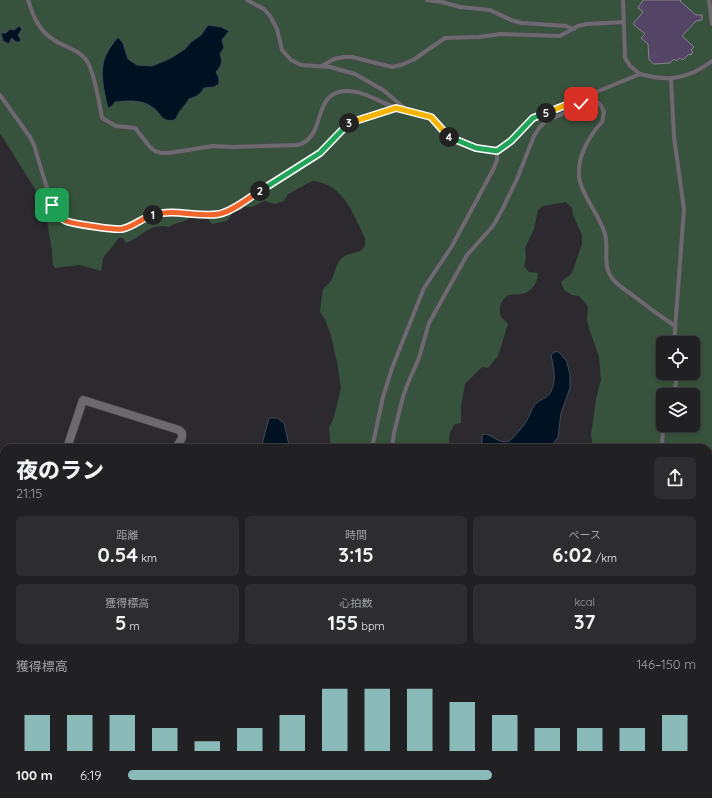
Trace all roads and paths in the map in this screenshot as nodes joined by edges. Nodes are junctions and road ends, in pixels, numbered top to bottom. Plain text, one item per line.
1 (28, 0) edge
2 (247, 0) edge
3 (427, 0) edge
4 (622, 0) edge
5 (709, 0) edge
6 (624, 22) junction
7 (712, 24) edge
8 (574, 29) junction
9 (712, 60) edge
10 (322, 66) junction
11 (640, 74) junction
12 (671, 78) junction
13 (0, 95) edge
14 (571, 103) junction
15 (396, 108) junction
16 (406, 110) junction
17 (572, 110) junction
18 (497, 151) junction
19 (675, 326) junction
20 (674, 336) edge
21 (663, 432) edge
22 (68, 444) edge
23 (178, 444) edge
24 (373, 444) edge
25 (393, 444) edge
26 (662, 444) edge

1 - 15 lane
2 - 10 lane
3 - 8 lane
4 - 6 lane
5 - 7 lane
6 - 8 lane
6 - 11 lane
8 - 10 lane
9 - 12 lane
10 - 16 lane
11 - 12 lane
11 - 14 lane
12 - 19 lane
13 - 15 lane
14 - 17 lane
14 - 18 lane
15 - 16 lane
16 - 18 lane
17 - 19 lane
17 - 25 lane
18 - 24 lane
19 - 20 lane
21 - 26 lane
22 - 23 street

